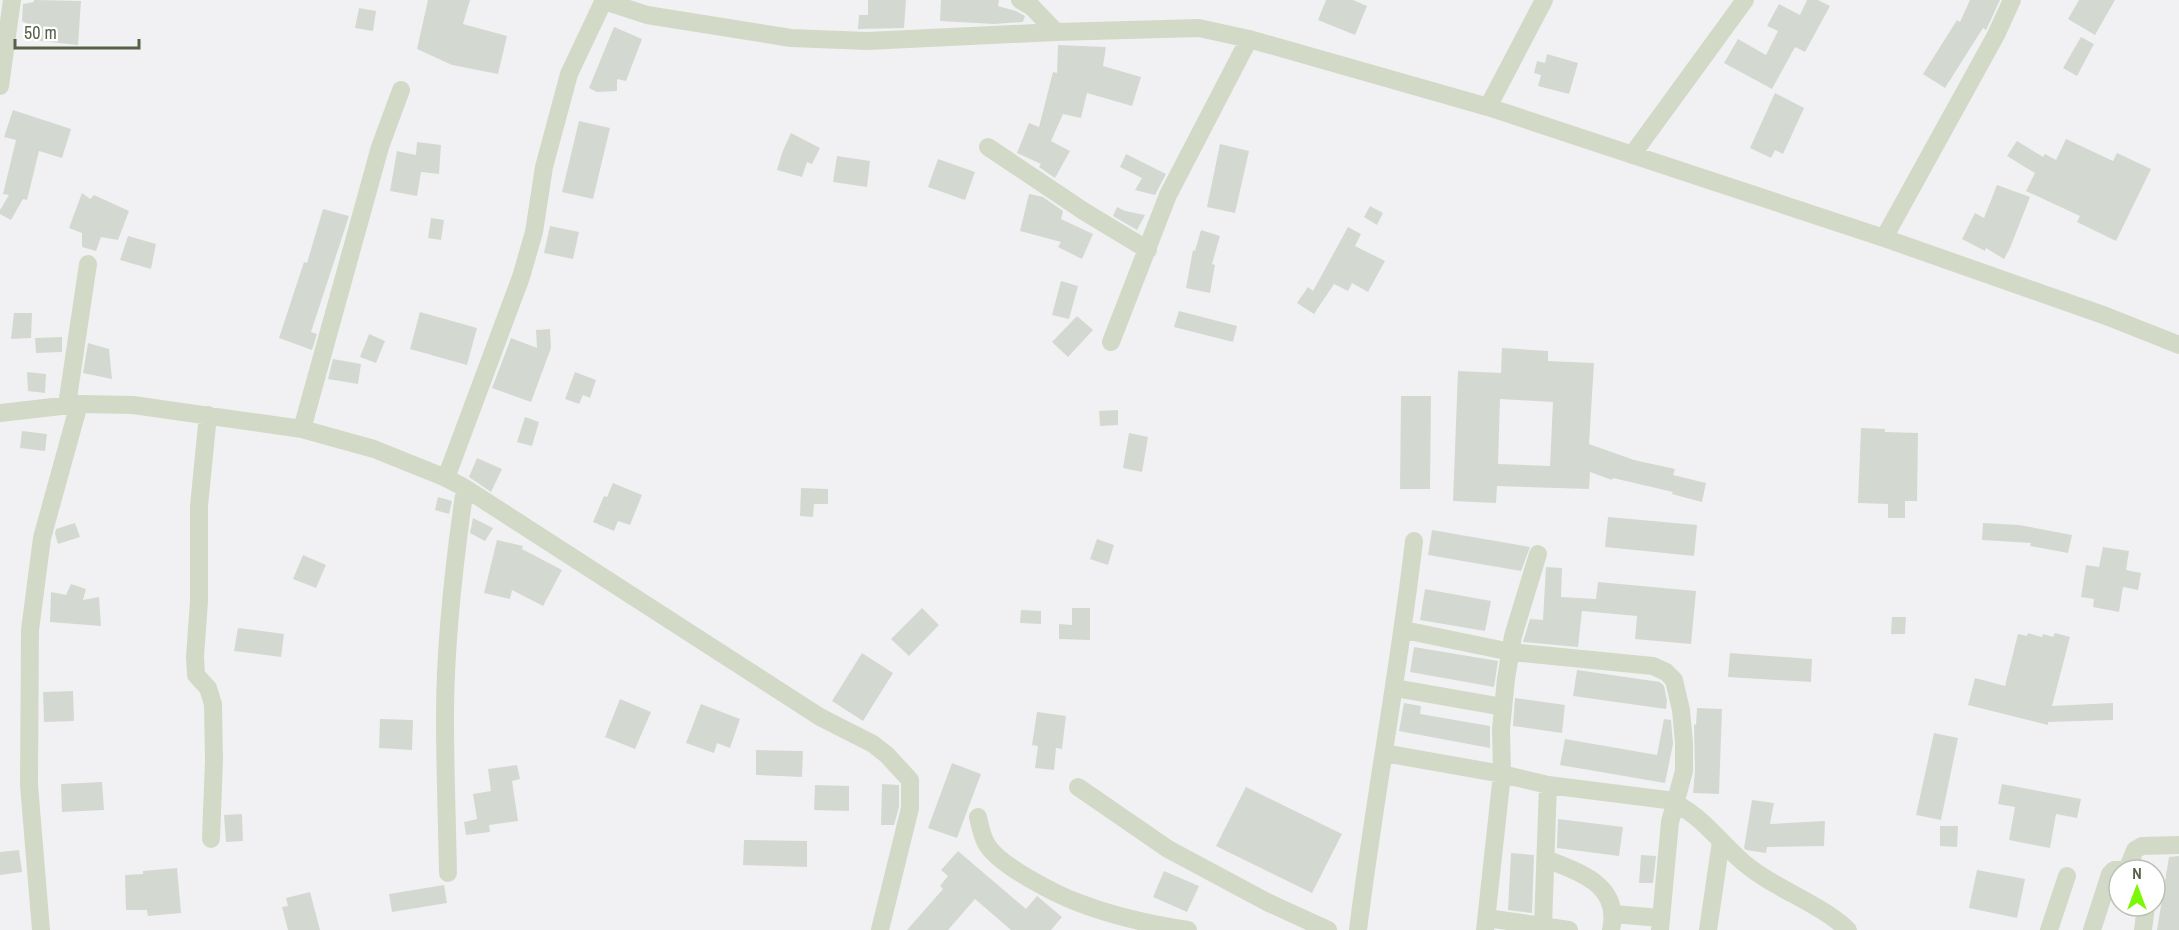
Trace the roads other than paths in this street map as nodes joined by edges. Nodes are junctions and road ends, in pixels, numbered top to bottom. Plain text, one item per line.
1 (12, 0) edge
2 (604, 0) edge
3 (1020, 0) edge
4 (1544, 0) edge
5 (1745, 0) edge
6 (2012, 0) edge
7 (1056, 32) junction
8 (1250, 39) junction
9 (0, 86) edge
10 (401, 90) dead end
11 (1488, 107) junction
12 (988, 147) dead end
13 (1632, 155) junction
14 (1884, 238) junction
15 (1148, 250) junction
16 (88, 264) dead end
17 (1111, 342) dead end
18 (2179, 345) edge
19 (73, 404) junction
20 (0, 413) edge
21 (208, 416) junction
22 (302, 429) junction
23 (446, 478) junction
24 (465, 488) junction
25 (1414, 541) dead end
26 (1538, 554) dead end
27 (1404, 630) junction
28 (1511, 652) junction
29 (1395, 688) junction
30 (1503, 707) junction
31 (1384, 753) junction
32 (1502, 774) junction
33 (1548, 785) junction
34 (1078, 787) dead end
35 (1675, 803) junction
36 (978, 817) dead end
37 (211, 839) dead end
38 (1721, 841) junction
39 (2179, 845) edge
40 (2132, 858) edge
41 (1546, 859) junction
42 (448, 873) dead end
43 (2067, 876) dead end
44 (2107, 883) edge
45 (1612, 922) edge
46 (1486, 924) edge
47 (1660, 924) edge
48 (1543, 926) junction
49 (41, 930) edge
50 (880, 930) edge
51 (1188, 930) edge
52 (1328, 930) edge
53 (1358, 930) edge
54 (1569, 930) edge
55 (1708, 930) edge
56 (1848, 930) edge
57 (2049, 930) edge
58 (2092, 930) edge

1 - 9 street
2 - 7 street
2 - 23 street
3 - 7 street
4 - 11 street
5 - 13 street
6 - 14 street
7 - 8 street
8 - 11 street
8 - 15 street
10 - 22 street
11 - 13 street
12 - 15 street
13 - 14 street
14 - 18 street
15 - 17 street
16 - 19 street
19 - 20 street
19 - 21 street
19 - 49 street
21 - 22 street
21 - 37 street
22 - 23 street
23 - 24 street
24 - 42 street
24 - 50 street
25 - 27 street
26 - 28 street
27 - 28 street
27 - 29 street
28 - 30 street
28 - 35 street
29 - 30 street
29 - 31 street
30 - 32 street
31 - 32 street
31 - 53 street
32 - 33 street
32 - 46 street
33 - 35 street
33 - 41 street
34 - 52 street
35 - 38 street
35 - 47 street
36 - 51 street
38 - 55 street
38 - 56 street
39 - 40 street
41 - 45 street
41 - 48 street
43 - 57 street
44 - 58 street
45 - 47 street
46 - 48 street
48 - 54 street

